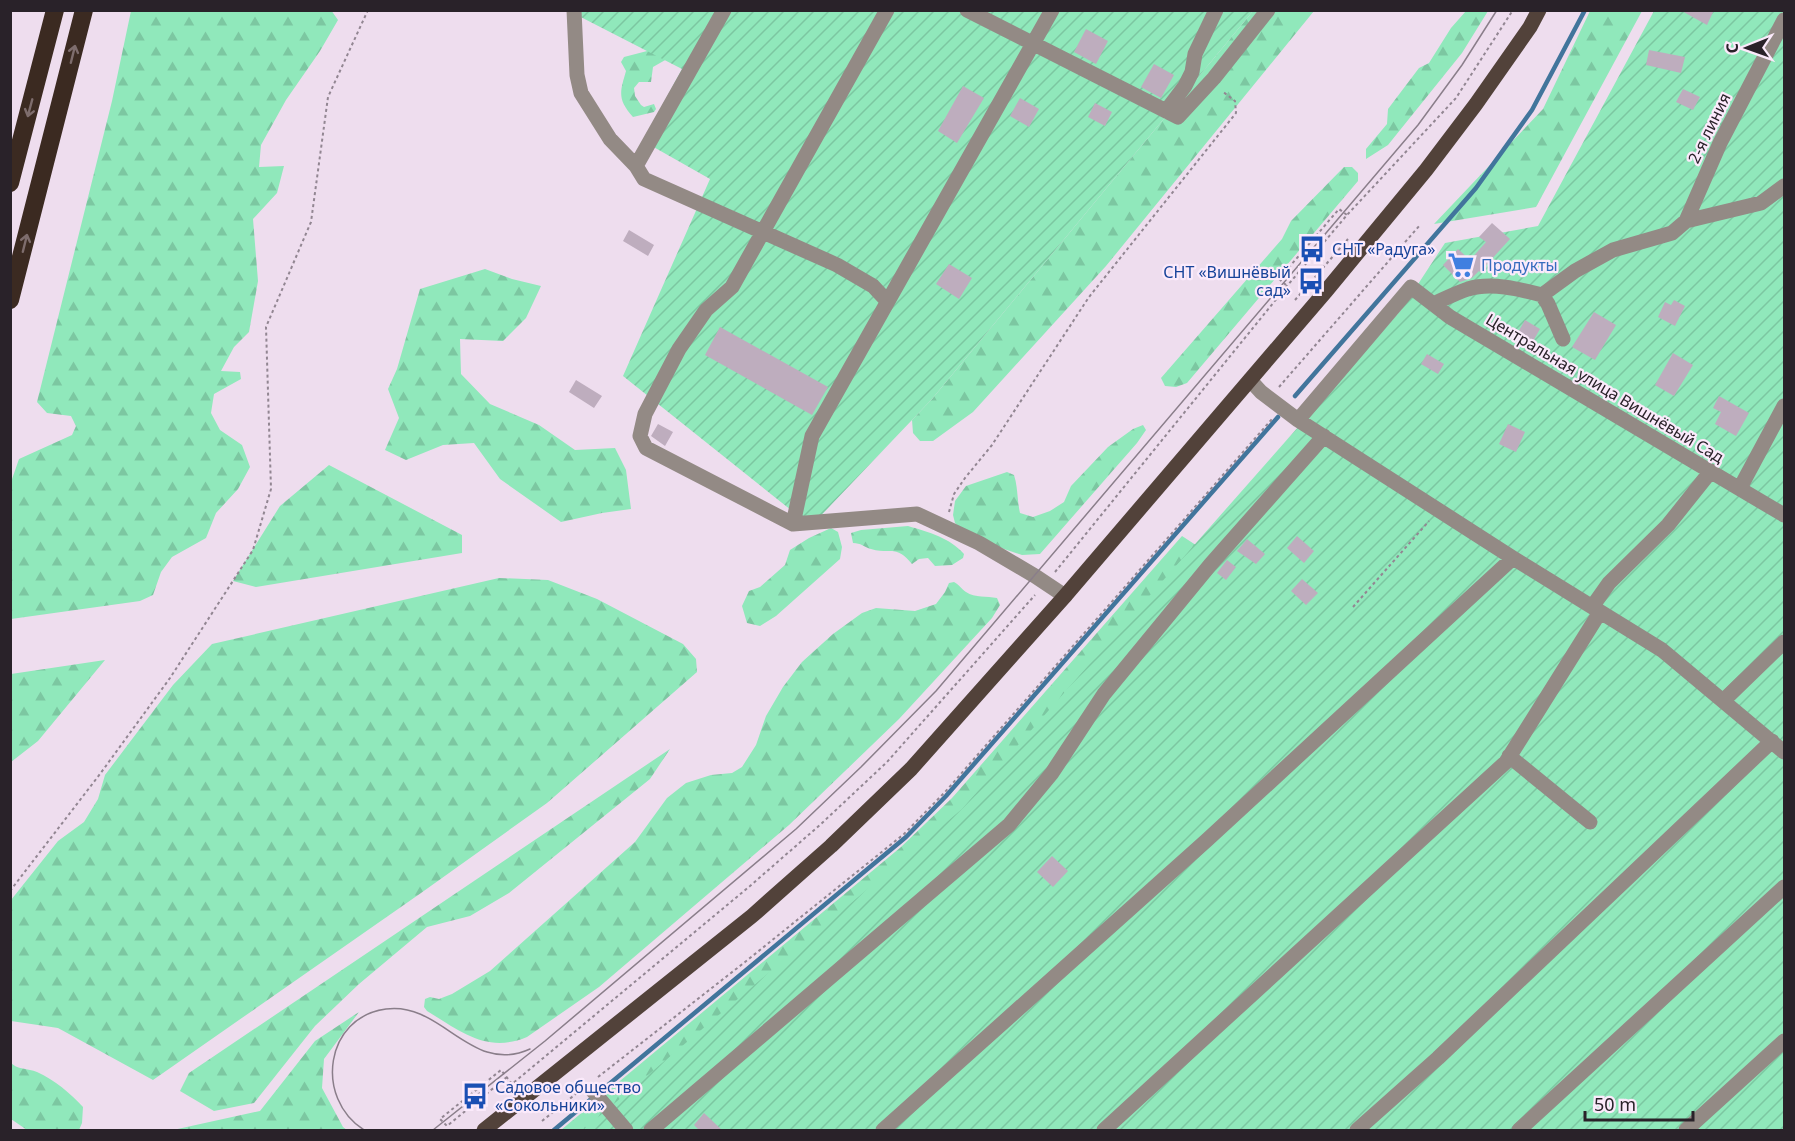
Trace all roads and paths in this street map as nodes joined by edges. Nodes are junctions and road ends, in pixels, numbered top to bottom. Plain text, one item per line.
1 (55, 10) edge
2 (84, 10) edge
3 (368, 10) edge
4 (574, 10) edge
5 (724, 10) edge
6 (887, 10) edge
7 (967, 10) edge
8 (1052, 10) edge
9 (1216, 10) edge
10 (1268, 10) edge
11 (1513, 10) edge
12 (1539, 10) edge
13 (1785, 20) edge
14 (1034, 45) junction
15 (1210, 82) junction
16 (1166, 111) junction
17 (636, 166) junction
18 (10, 183) edge
19 (1785, 186) edge
20 (1347, 215) junction
21 (1686, 221) junction
22 (1420, 225) dead end
23 (764, 232) junction
24 (1348, 239) dead end
25 (1287, 286) junction
26 (1542, 295) junction
27 (10, 300) edge
28 (1295, 300) dead end
29 (887, 301) junction
30 (1433, 304) junction
31 (1563, 339) dead end
32 (1250, 380) junction
33 (1269, 398) junction
34 (1785, 406) edge
35 (1282, 407) junction
36 (1298, 420) junction
37 (1323, 436) junction
38 (1711, 471) junction
39 (1740, 488) junction
40 (1438, 510) junction
41 (1785, 515) edge
42 (793, 524) junction
43 (950, 530) junction
44 (1513, 558) junction
45 (1046, 583) junction
46 (1065, 596) junction
47 (1353, 608) dead end
48 (1596, 610) junction
49 (1785, 642) edge
50 (1723, 701) junction
51 (1772, 741) junction
52 (1785, 752) edge
53 (1509, 756) junction
54 (1590, 822) dead end
55 (1785, 887) edge
56 (10, 891) edge
57 (1785, 1041) edge
58 (507, 1077) junction
59 (589, 1087) junction
60 (542, 1121) dead end
61 (484, 1131) edge
62 (626, 1131) edge
63 (651, 1131) edge
64 (883, 1131) edge
65 (1104, 1131) edge
66 (1357, 1131) edge
67 (1519, 1131) edge
68 (1686, 1131) edge

1 -> 18 highway
27 -> 2 highway
3 - 56 path
4 - 17 street
5 - 17 street
6 - 23 street
7 - 14 street
8 - 14 street
9 - 16 street
10 - 15 street
11 - 20 path
12 - 32 main road
13 - 21 street, 2-я линия
14 - 16 street
14 - 29 street
15 - 16 street
15 - 43 path
17 - 23 street
19 - 21 street
20 - 25 path
20 - 25 path
21 - 26 street
22 - 33 path
23 - 29 street
23 - 42 street
24 - 28 path
25 - 45 path
26 - 30 street
26 - 31 street
29 - 42 street
30 - 36 street, Центральная улица Вишнёвый Сад
30 - 38 street, Центральная улица Вишнёвый Сад
32 - 33 street
32 - 46 main road
33 - 35 street
34 - 39 street
35 - 36 street
35 - 59 path
36 - 37 street
37 - 40 street
37 - 63 street
38 - 39 street, Центральная улица Вишнёвый Сад
38 - 48 street
39 - 41 street, Центральная улица Вишнёвый Сад
40 - 44 street
40 - 47 path
42 - 43 street
43 - 45 street
44 - 48 street
44 - 64 street
45 - 46 street
45 - 58 path
46 - 61 main road
48 - 50 street
48 - 53 street
49 - 50 street
50 - 51 street
51 - 52 street
51 - 66 street
53 - 54 street
53 - 65 street
55 - 67 street
57 - 68 street
58 - 58 path
59 - 60 path
59 - 62 street

